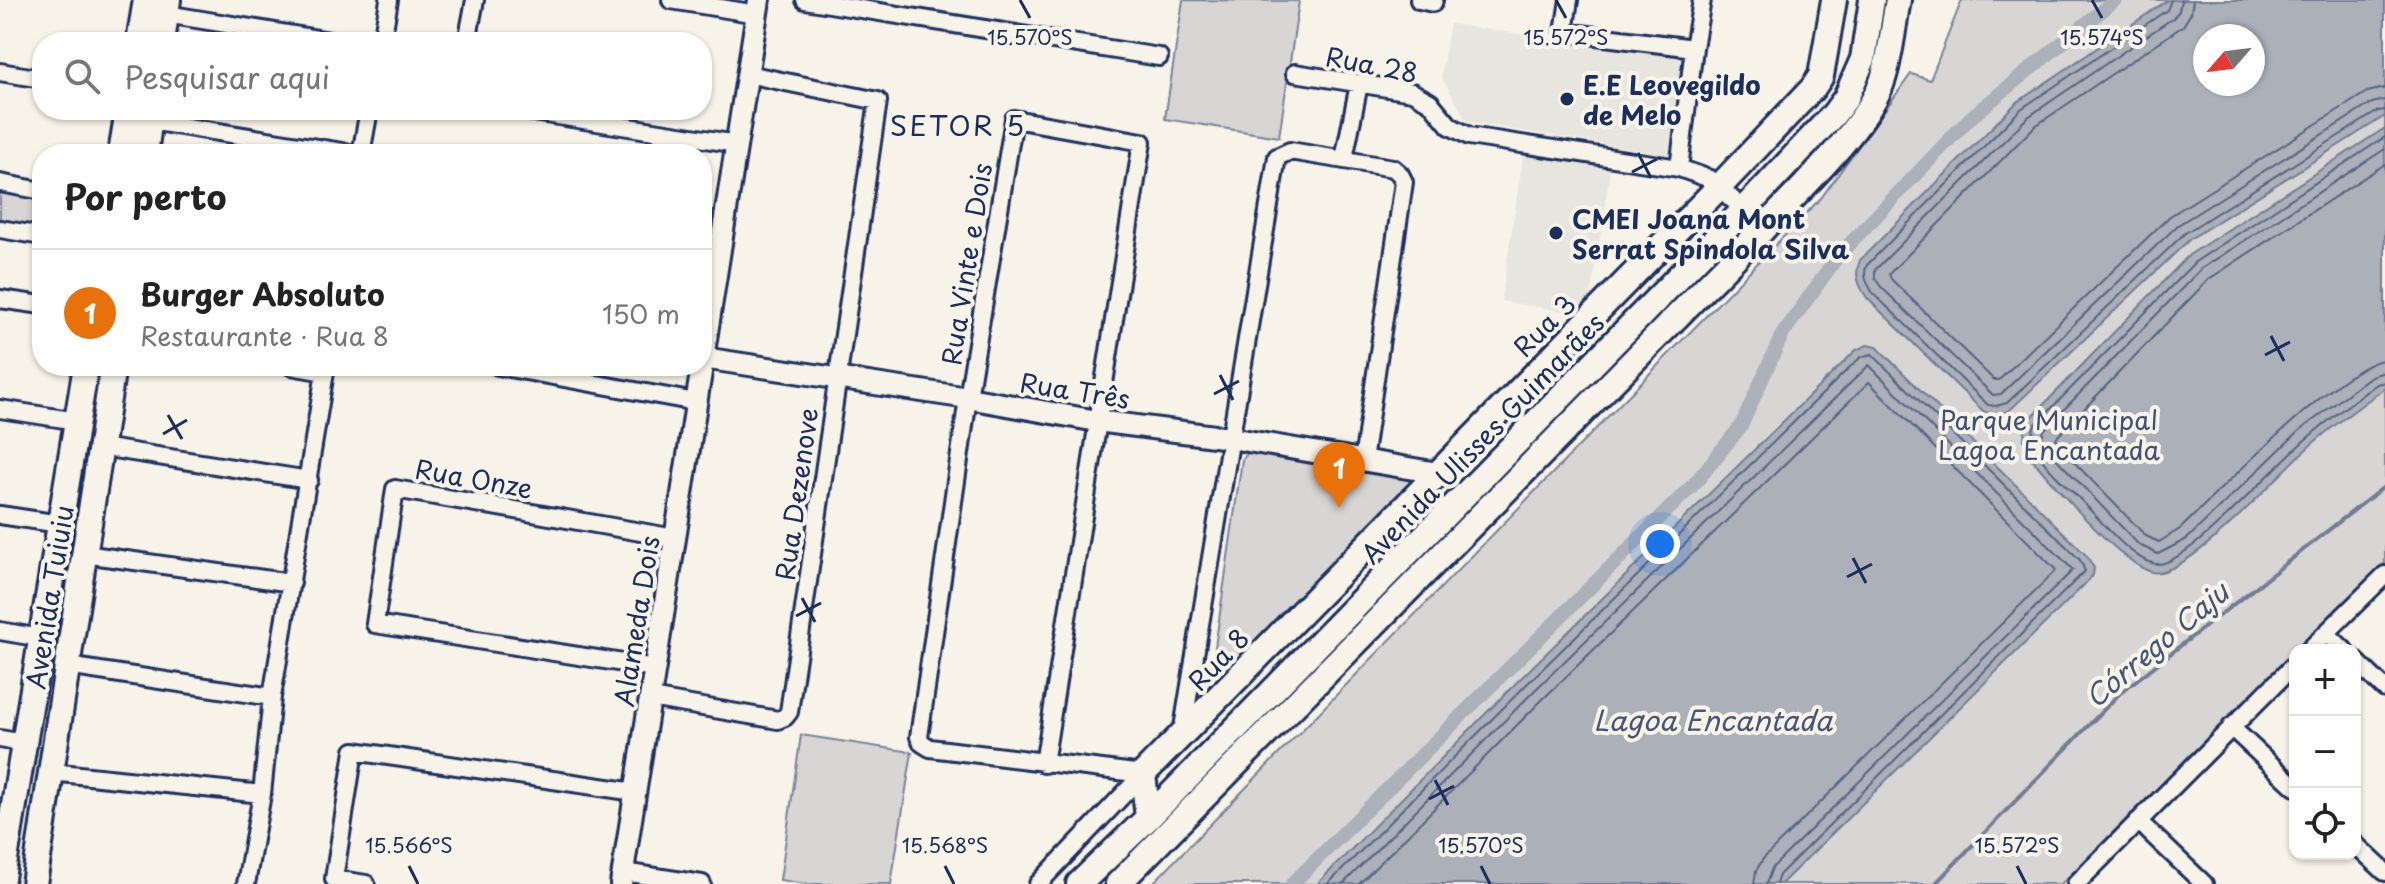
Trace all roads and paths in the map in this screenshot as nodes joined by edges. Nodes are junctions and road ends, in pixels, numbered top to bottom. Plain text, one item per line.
1 (389, 0) edge
2 (475, 0) edge
3 (671, 0) edge
4 (805, 0) edge
5 (1419, 0) edge
6 (1434, 0) edge
7 (1569, 0) edge
8 (1702, 0) edge
9 (1834, 0) edge
10 (1872, 0) edge
11 (1898, 0) edge
12 (160, 5) edge
13 (758, 7) edge
14 (145, 32) edge
15 (161, 32) edge
16 (288, 32) edge
17 (384, 32) edge
18 (469, 32) edge
19 (1694, 48) junction
20 (1159, 57) dead end
21 (0, 72) edge
22 (1295, 73) dead end
23 (747, 74) junction
24 (32, 77) edge
25 (1359, 84) junction
26 (140, 120) edge
27 (143, 120) edge
28 (175, 120) edge
29 (366, 120) edge
30 (584, 120) edge
31 (126, 144) edge
32 (144, 144) edge
33 (304, 144) edge
34 (360, 144) edge
35 (737, 144) junction
36 (1344, 159) junction
37 (1679, 168) junction
38 (0, 183) edge
39 (1720, 186) junction
40 (32, 189) edge
41 (1744, 210) junction
42 (0, 229) edge
43 (1763, 229) junction
44 (32, 234) edge
45 (712, 259) edge
46 (0, 299) edge
47 (32, 304) edge
48 (712, 364) edge
49 (84, 376) edge
50 (112, 376) edge
51 (325, 376) edge
52 (553, 376) edge
53 (700, 376) edge
54 (837, 379) junction
55 (968, 398) junction
56 (696, 402) junction
57 (0, 409) edge
58 (77, 421) junction
59 (1097, 421) junction
60 (1230, 438) junction
61 (101, 447) junction
62 (1363, 461) junction
63 (1438, 473) junction
64 (309, 480) junction
65 (65, 493) junction
66 (93, 498) junction
67 (0, 515) edge
68 (60, 524) junction
69 (675, 538) junction
70 (84, 554) junction
71 (2385, 575) edge
72 (292, 583) junction
73 (0, 631) edge
74 (2326, 633) junction
75 (41, 638) junction
76 (2315, 644) edge
77 (2338, 644) edge
78 (67, 666) junction
79 (2361, 666) edge
80 (655, 668) junction
81 (2289, 670) edge
82 (2385, 689) edge
83 (272, 697) junction
84 (650, 698) junction
85 (2231, 727) junction
86 (1182, 735) junction
87 (12, 741) edge
88 (1044, 764) junction
89 (51, 772) junction
90 (1143, 774) junction
91 (2289, 781) edge
92 (635, 792) junction
93 (262, 794) junction
94 (1148, 818) junction
95 (2138, 821) junction
96 (3, 850) edge
97 (2361, 850) edge
98 (2385, 872) edge
99 (622, 878) edge
100 (40, 883) edge
101 (1, 884) edge
102 (246, 884) edge
103 (366, 884) edge
104 (702, 884) edge
105 (1038, 884) edge
106 (1079, 884) edge
107 (1118, 884) edge
108 (2076, 884) edge
109 (2204, 884) edge

1 - 17 street
2 - 18 street
3 - 13 street
4 - 20 street
5 - 6 street
7 - 19 street
8 - 19 street
9 - 39 main road, Rua 3
10 - 41 main road, Avenida Ulisses Guimarães
11 - 43 main road, Avenida Ulisses Guimarães
12 - 14 main road
12 - 15 main road
12 - 16 street
13 - 23 street, Alameda Dois
19 - 37 street
21 - 24 street
22 - 25 street, Rua 28
23 - 35 street, Alameda Dois
23 - 54 street
25 - 36 street
25 - 37 street, Rua 28
26 - 31 main road
27 - 32 main road
28 - 33 street
29 - 34 street
30 - 35 street
35 - 45 street, Alameda Dois
36 - 60 street
36 - 62 street
37 - 39 street, Rua 28
38 - 40 street
39 - 41 street, Rua 28
39 - 63 main road, Rua 3
41 - 43 main road
41 - 94 main road, Avenida Ulisses Guimarães
42 - 44 street
43 - 107 main road, Avenida Ulisses Guimarães
46 - 47 street
48 - 54 street, Rua Três
49 - 58 main road, Avenida Tuiuiu
50 - 61 main road, Avenida Tuiuiu
51 - 64 street
52 - 56 street
53 - 56 street, Alameda Dois
54 - 55 street, Rua Três
54 - 84 street, Rua Dezenove
55 - 59 street, Rua Três
55 - 59 street, Rua Vinte e Dois
55 - 88 street
56 - 69 street, Alameda Dois
57 - 58 street
58 - 65 main road, Avenida Tuiuiu
59 - 60 street, Rua Três
59 - 88 street
60 - 62 street, Rua Três
60 - 86 street
61 - 64 street
61 - 66 main road, Avenida Tuiuiu
62 - 63 street, Rua Três
63 - 86 main road, Rua 8
64 - 72 street
65 - 66 main road
65 - 68 main road, Avenida Tuiuiu
66 - 70 main road, Avenida Tuiuiu
67 - 68 street
68 - 75 main road, Avenida Tuiuiu
69 - 80 street, Alameda Dois
69 - 80 street, Rua Onze
70 - 72 street
70 - 78 main road, Avenida Tuiuiu
71 - 74 street
72 - 83 street
73 - 75 street
74 - 76 street
74 - 77 street
75 - 87 main road, Avenida Tuiuiu
78 - 83 street
78 - 89 main road, Avenida Tuiuiu
79 - 82 street
80 - 84 street, Alameda Dois
81 - 85 street
83 - 93 street
84 - 92 street, Alameda Dois
85 - 91 street
85 - 95 street
86 - 90 main road, Rua 8
87 - 96 main road, Avenida Tuiuiu
88 - 90 street
89 - 93 street
89 - 100 main road, Avenida Tuiuiu
90 - 94 main road
90 - 105 street, Rua 8
92 - 99 street, Alameda Dois
92 - 103 street
93 - 102 street
94 - 106 main road, Avenida Ulisses Guimarães
95 - 108 street
95 - 109 street
96 - 101 main road, Avenida Tuiuiu
97 - 98 street
99 - 104 street

